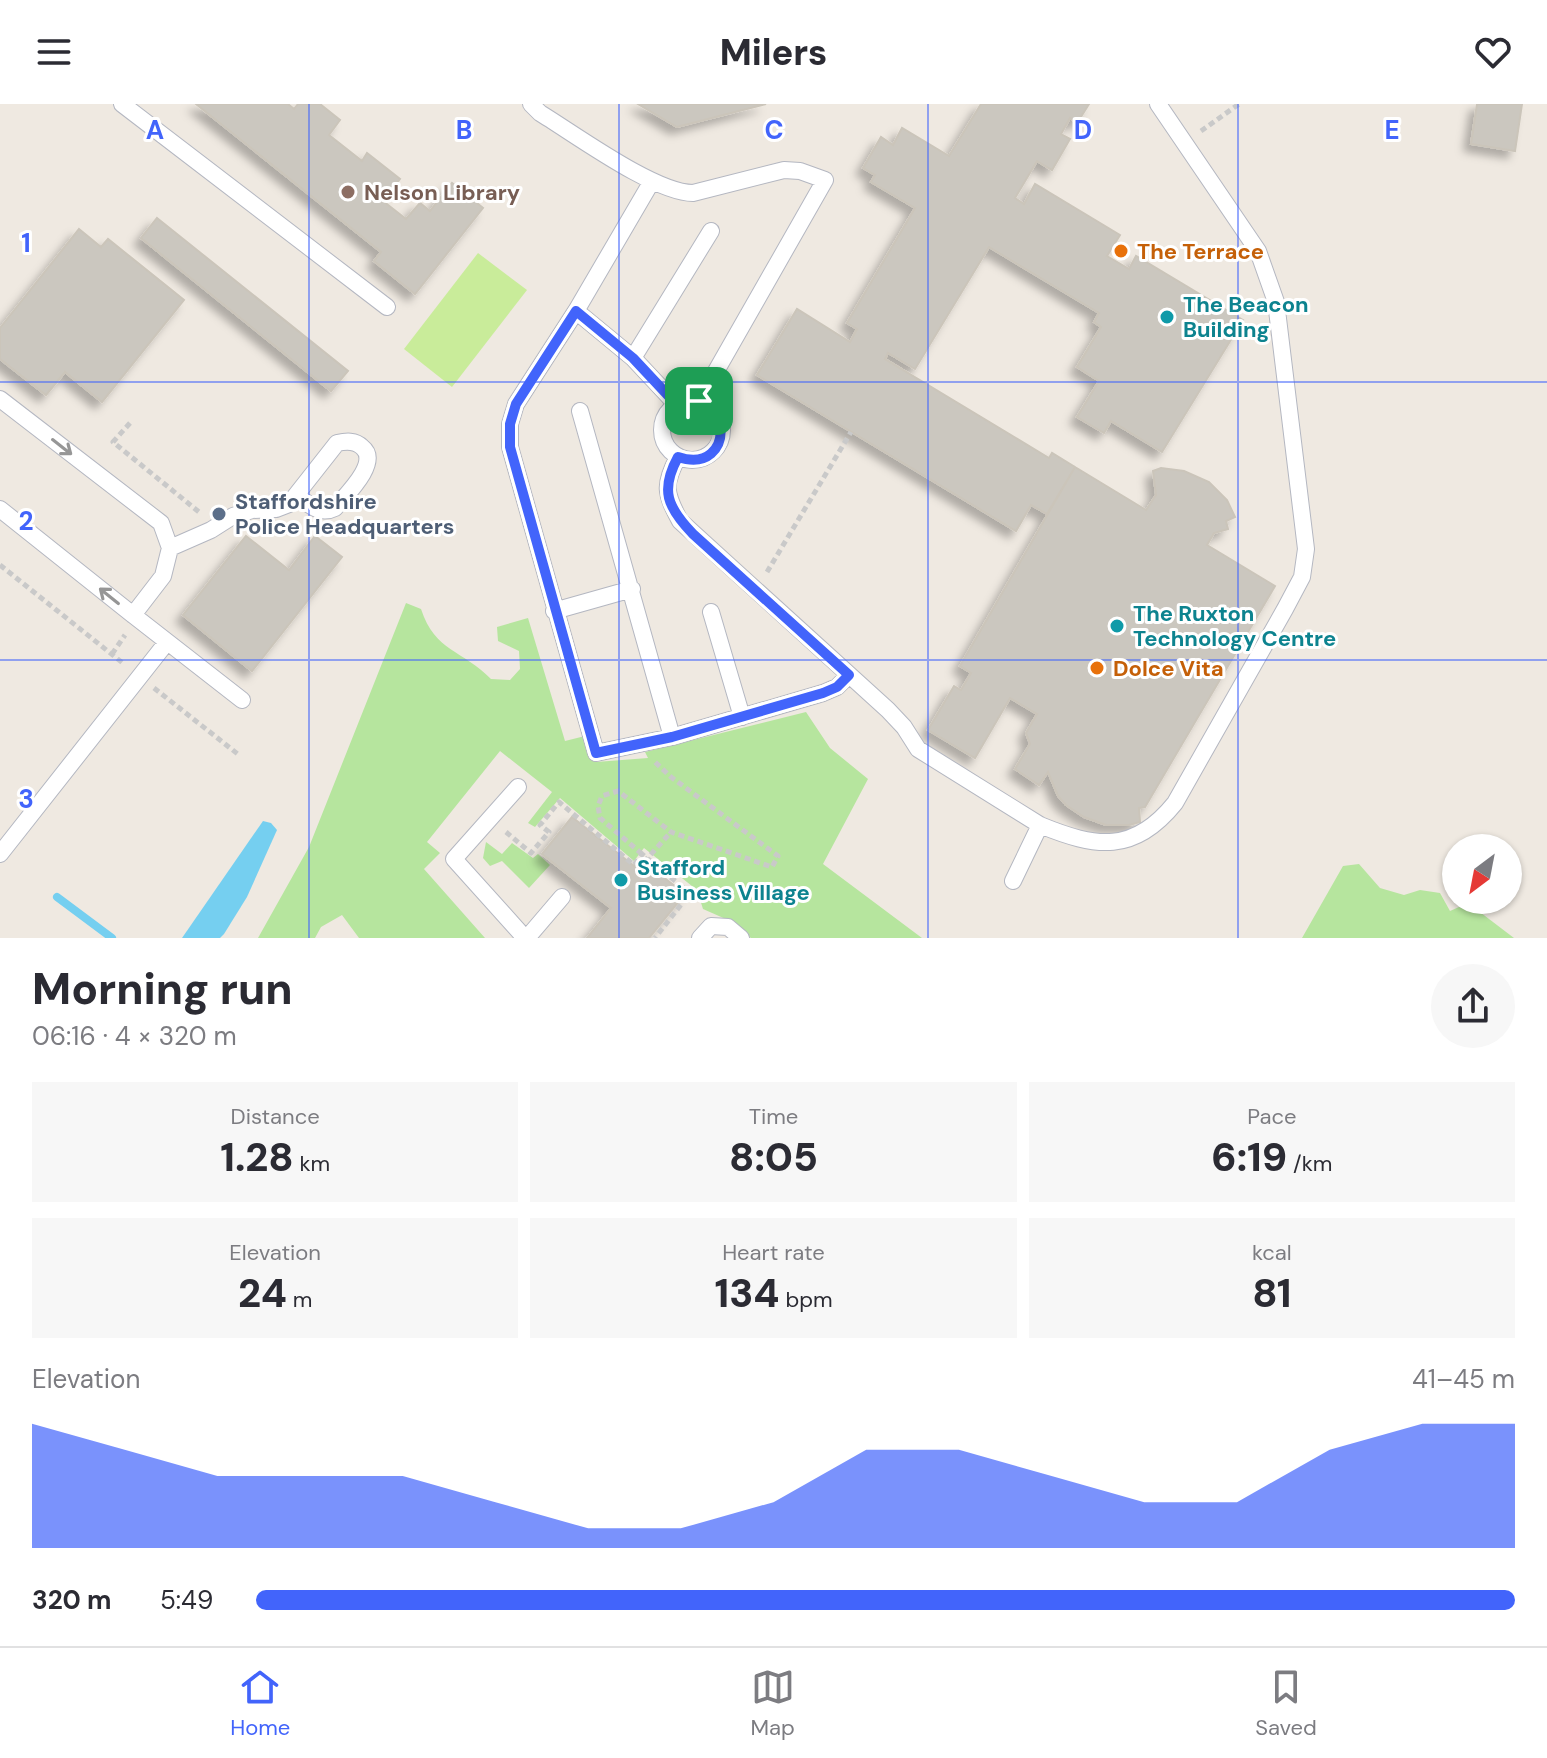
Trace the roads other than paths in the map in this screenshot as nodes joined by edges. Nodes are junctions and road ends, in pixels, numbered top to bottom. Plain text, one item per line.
1 (122, 104) edge
2 (531, 104) edge
3 (1158, 104) edge
4 (652, 181) junction
5 (711, 231) dead end
6 (387, 307) dead end
7 (576, 311) junction
8 (633, 358) junction
9 (0, 399) edge
10 (699, 401) junction
11 (677, 405) junction
12 (580, 411) dead end
13 (678, 457) junction
14 (296, 495) junction
15 (0, 509) edge
16 (170, 548) junction
17 (632, 589) junction
18 (554, 611) junction
19 (711, 612) dead end
20 (133, 615) junction
21 (167, 642) junction
22 (849, 675) junction
23 (242, 700) dead end
24 (742, 717) junction
25 (672, 737) junction
26 (518, 787) dead end
27 (1040, 825) junction
28 (0, 854) edge
29 (1013, 881) dead end
30 (562, 897) dead end
31 (526, 938) edge
32 (700, 938) edge
33 (741, 938) edge

1 - 6 lane
2 - 4 lane
3 - 27 lane
4 - 7 lane
4 - 10 lane
5 - 8 lane
7 - 8 lane
7 - 18 lane
8 - 11 lane
9 -> 16 lane
10 - 11 lane
10 - 13 lane
11 - 13 lane
12 - 17 lane
13 - 22 lane
14 - 14 lane
14 - 16 lane
20 -> 15 lane
16 - 20 lane
17 - 18 lane
17 - 25 lane
18 - 25 lane
19 - 24 lane
20 - 21 lane
21 - 23 lane
21 - 28 lane
22 - 24 lane
22 - 27 lane
24 - 25 lane
26 - 31 lane
27 - 29 lane
30 - 31 lane
32 - 33 lane

